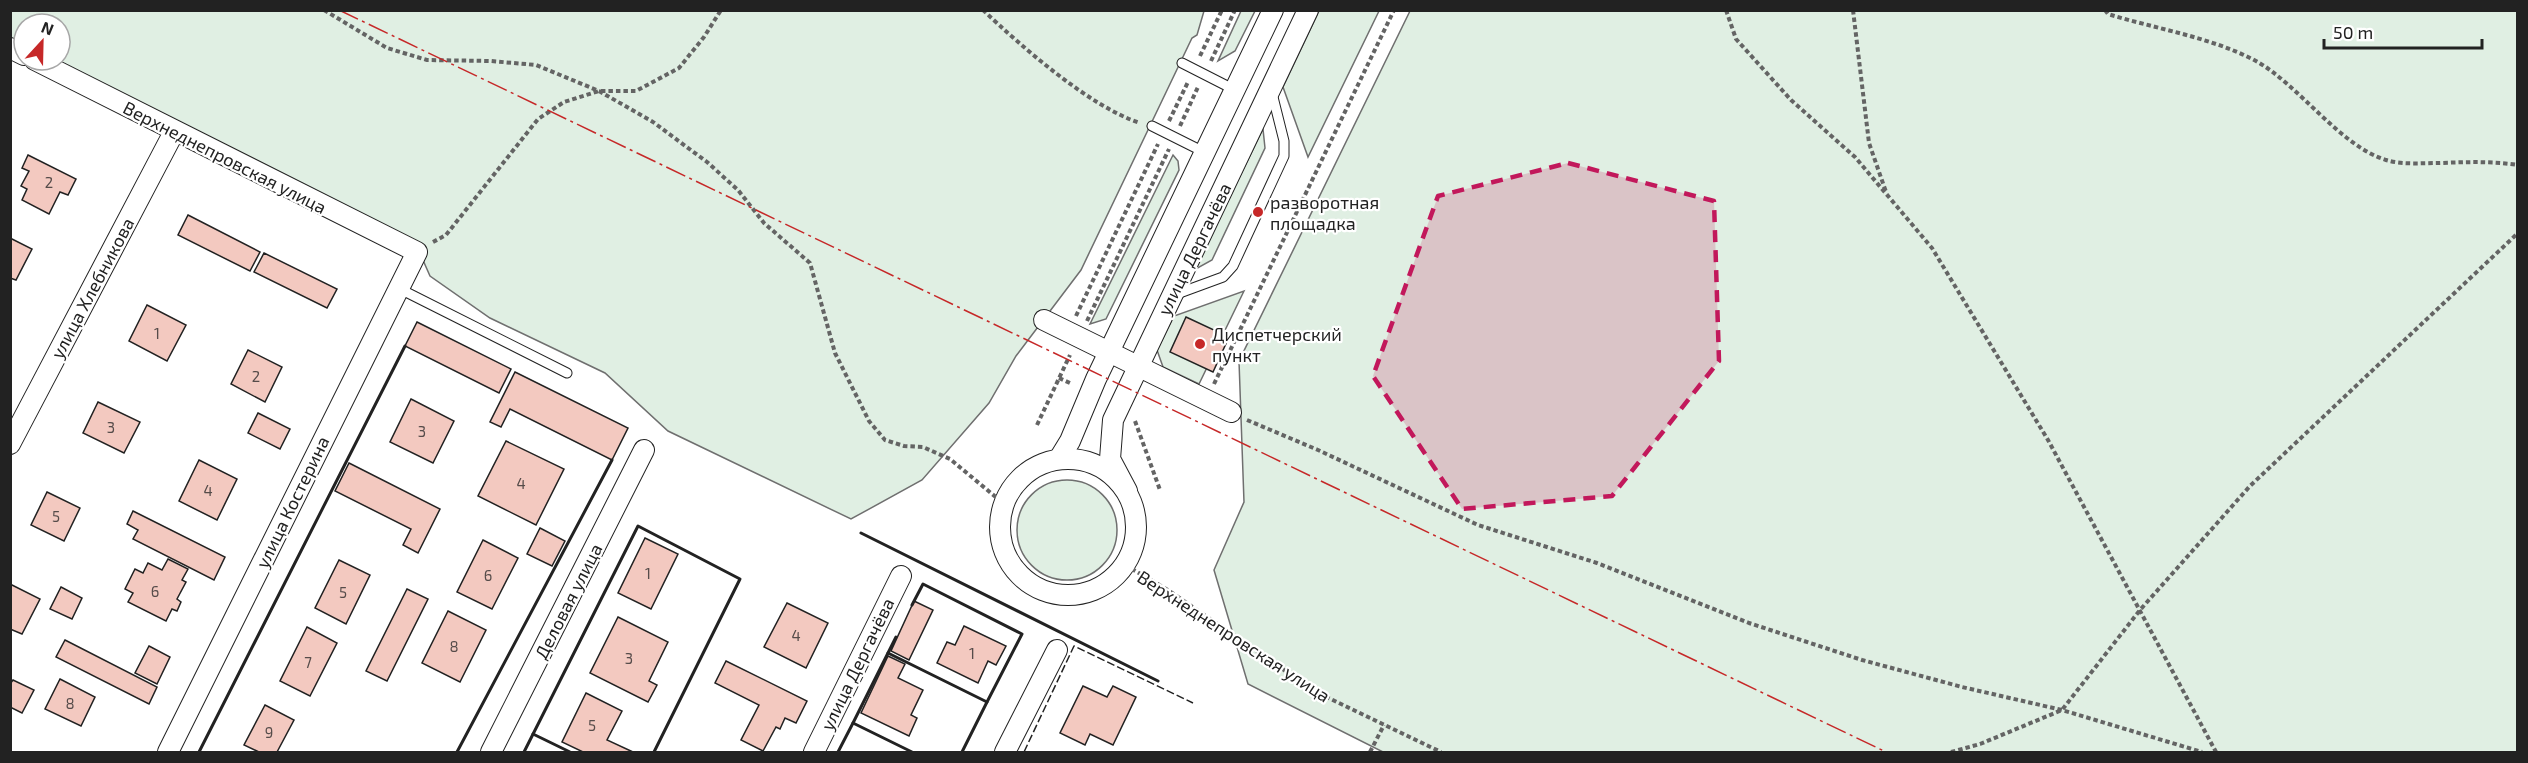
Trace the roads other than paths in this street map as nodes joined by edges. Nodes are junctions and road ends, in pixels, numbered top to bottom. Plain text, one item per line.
1 (1273, 10) edge
2 (1308, 10) edge
3 (1182, 63) dead end
4 (57, 72) edge
5 (1271, 89) junction
6 (1235, 90) junction
7 (1152, 126) road end
8 (174, 132) junction
9 (1204, 152) junction
10 (417, 252) joint
11 (398, 288) junction
12 (1172, 296) junction
13 (1044, 320) dead end
14 (1109, 352) junction
15 (1138, 366) junction
16 (567, 373) dead end
17 (1237, 415) road end
18 (10, 444) edge
19 (644, 450) dead end
20 (1059, 459) junction
21 (1127, 491) junction
22 (901, 576) dead end
23 (1057, 650) dead end
24 (168, 753) edge
25 (491, 753) edge
26 (814, 753) edge
27 (1005, 753) edge

1 - 6 street, улица Дергачёва
2 - 5 street, улица Дергачёва
3 - 6 lane
4 - 8 street, Верхнеднепровская улица
5 - 12 street, улица Дергачёва
5 - 12 lane
6 - 9 street, улица Дергачёва
7 - 9 lane
8 - 10 street, Верхнеднепровская улица
8 - 18 street, улица Хлебникова
9 - 14 street, улица Дергачёва
10 - 11 street, улица Костерина
11 - 16 lane
11 - 24 street, улица Костерина
12 - 15 street, улица Дергачёва
13 - 14 street
14 - 15 street
14 - 20 street, улица Дергачёва
15 - 17 street
15 - 21 street, улица Дергачёва
19 - 25 street, Деловая улица
20 - 21 street
20 - 21 street
22 - 26 street, улица Дергачёва
23 - 27 street

